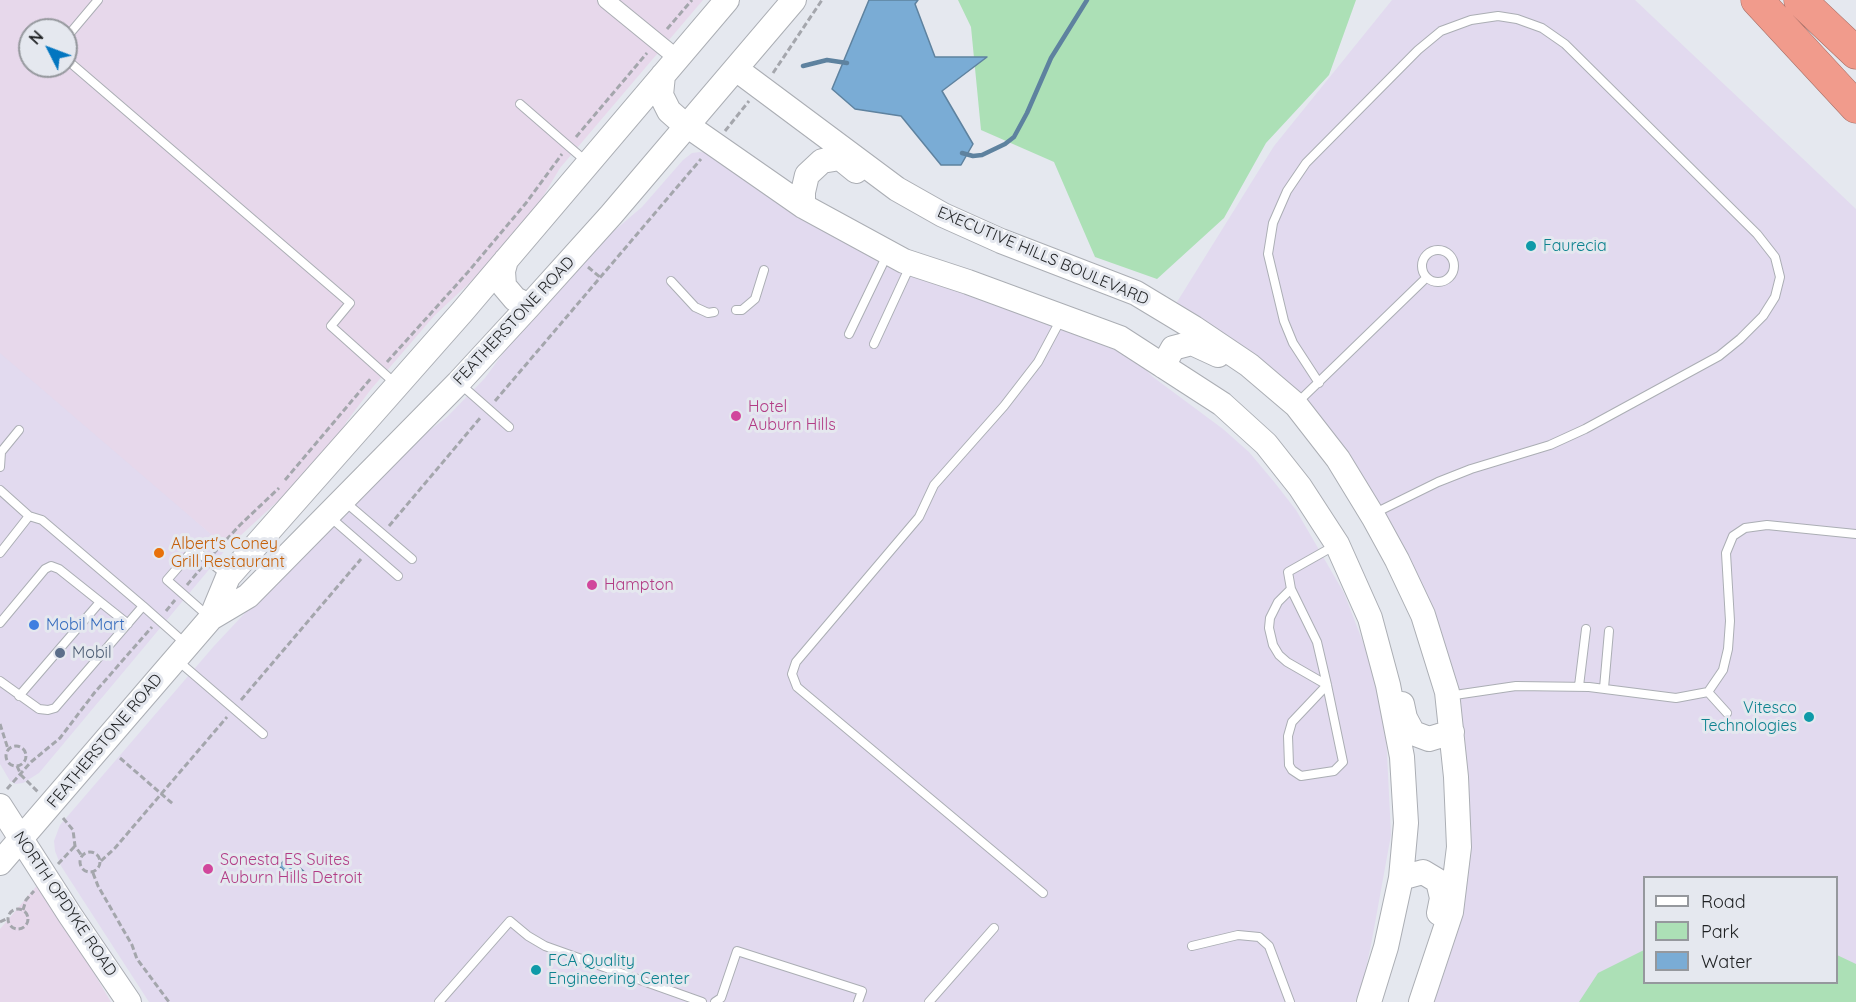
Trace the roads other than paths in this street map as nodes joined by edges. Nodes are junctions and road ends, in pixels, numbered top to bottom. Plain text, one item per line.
1 (98, 0) edge
2 (606, 0) edge
3 (727, 0) edge
4 (794, 0) edge
5 (1757, 0) edge
6 (1800, 0) edge
7 (78, 24) edge
8 (1856, 53) edge
9 (670, 67) junction
10 (78, 69) edge
11 (736, 69) junction
12 (520, 104) dead end
13 (1856, 107) edge
14 (687, 126) junction
15 (588, 163) junction
16 (803, 206) junction
17 (943, 215) junction
18 (888, 252) junction
19 (506, 260) junction
20 (912, 263) junction
21 (764, 270) dead end
22 (1426, 278) dead end
23 (671, 281) dead end
24 (529, 306) junction
25 (736, 310) dead end
26 (714, 312) dead end
27 (1062, 316) junction
28 (849, 334) dead end
29 (874, 344) dead end
30 (1163, 366) junction
31 (458, 383) junction
32 (1319, 383) junction
33 (398, 385) junction
34 (1296, 405) junction
35 (509, 427) dead end
36 (20, 429) dead end
37 (0, 467) edge
38 (0, 490) edge
39 (335, 507) junction
40 (1372, 514) junction
41 (29, 516) junction
42 (1856, 534) edge
43 (1337, 544) junction
44 (0, 553) edge
45 (412, 559) dead end
46 (398, 576) dead end
47 (228, 577) junction
48 (1292, 589) junction
49 (100, 602) junction
50 (143, 606) junction
51 (211, 618) junction
52 (1370, 618) junction
53 (0, 623) edge
54 (128, 624) junction
55 (1586, 629) dead end
56 (1609, 631) dead end
57 (181, 652) junction
58 (0, 681) edge
59 (1327, 685) junction
60 (1579, 686) junction
61 (1604, 688) junction
62 (1708, 692) junction
63 (19, 696) junction
64 (1448, 696) junction
65 (1727, 713) dead end
66 (1452, 732) junction
67 (263, 734) dead end
68 (0, 806) edge
69 (21, 839) junction
70 (0, 863) edge
71 (1401, 878) junction
72 (1043, 893) dead end
73 (994, 928) dead end
74 (1192, 946) dead end
75 (1430, 978) junction
76 (129, 1002) edge
77 (439, 1002) edge
78 (702, 1002) edge
79 (715, 1002) edge
80 (858, 1002) edge
81 (929, 1002) edge
82 (1290, 1002) edge
83 (1369, 1002) edge
84 (1421, 1002) edge

1 - 7 lane
2 - 9 street
3 - 9 street, FEATHERSTONE ROAD
4 - 11 street, FEATHERSTONE ROAD
5 - 13 highway
6 - 8 highway
9 - 14 street
9 - 15 street, FEATHERSTONE ROAD
10 - 33 lane
11 - 14 street, FEATHERSTONE ROAD
11 - 17 street, EXECUTIVE HILLS BOULEVARD
12 - 15 lane
14 - 16 street
14 - 24 street, FEATHERSTONE ROAD
15 - 19 street, FEATHERSTONE ROAD
16 - 17 street
16 - 18 street
17 - 34 street, EXECUTIVE HILLS BOULEVARD
18 - 20 street
18 - 28 lane
19 - 24 street
19 - 33 street, FEATHERSTONE ROAD
20 - 27 street
20 - 29 lane
21 - 25 lane
22 - 32 lane
23 - 26 lane
24 - 31 street, FEATHERSTONE ROAD
27 - 30 street
27 - 72 lane
30 - 34 street
30 - 43 street
31 - 35 lane
31 - 39 street, FEATHERSTONE ROAD
32 - 34 lane
32 - 40 lane
33 - 47 street, FEATHERSTONE ROAD
34 - 40 street, EXECUTIVE HILLS BOULEVARD
36 - 37 lane
38 - 41 lane
39 - 45 lane
39 - 46 lane
39 - 51 street, FEATHERSTONE ROAD
40 - 64 street, EXECUTIVE HILLS BOULEVARD
41 - 44 lane
41 - 50 lane
42 - 62 lane
43 - 48 lane
43 - 52 street
47 - 51 street, FEATHERSTONE ROAD
47 - 51 lane
48 - 59 lane
48 - 59 lane
49 - 53 lane
49 - 54 lane
49 - 63 lane
50 - 54 lane
50 - 57 lane
51 - 57 street, FEATHERSTONE ROAD
52 - 66 street
52 - 71 street
54 - 63 lane
55 - 60 lane
56 - 61 lane
57 - 67 lane
57 - 69 street, FEATHERSTONE ROAD
58 - 63 lane
59 - 59 lane
60 - 61 lane
60 - 64 lane
61 - 62 lane
62 - 65 lane
64 - 66 street, EXECUTIVE HILLS BOULEVARD
66 - 75 street, EXECUTIVE HILLS BOULEVARD
68 - 69 street, NORTH OPDYKE ROAD
69 - 70 street, FEATHERSTONE ROAD
69 - 76 street, NORTH OPDYKE ROAD
71 - 75 street
71 - 83 street
73 - 81 lane
74 - 82 lane
75 - 84 street, EXECUTIVE HILLS BOULEVARD
77 - 78 lane
79 - 80 lane

